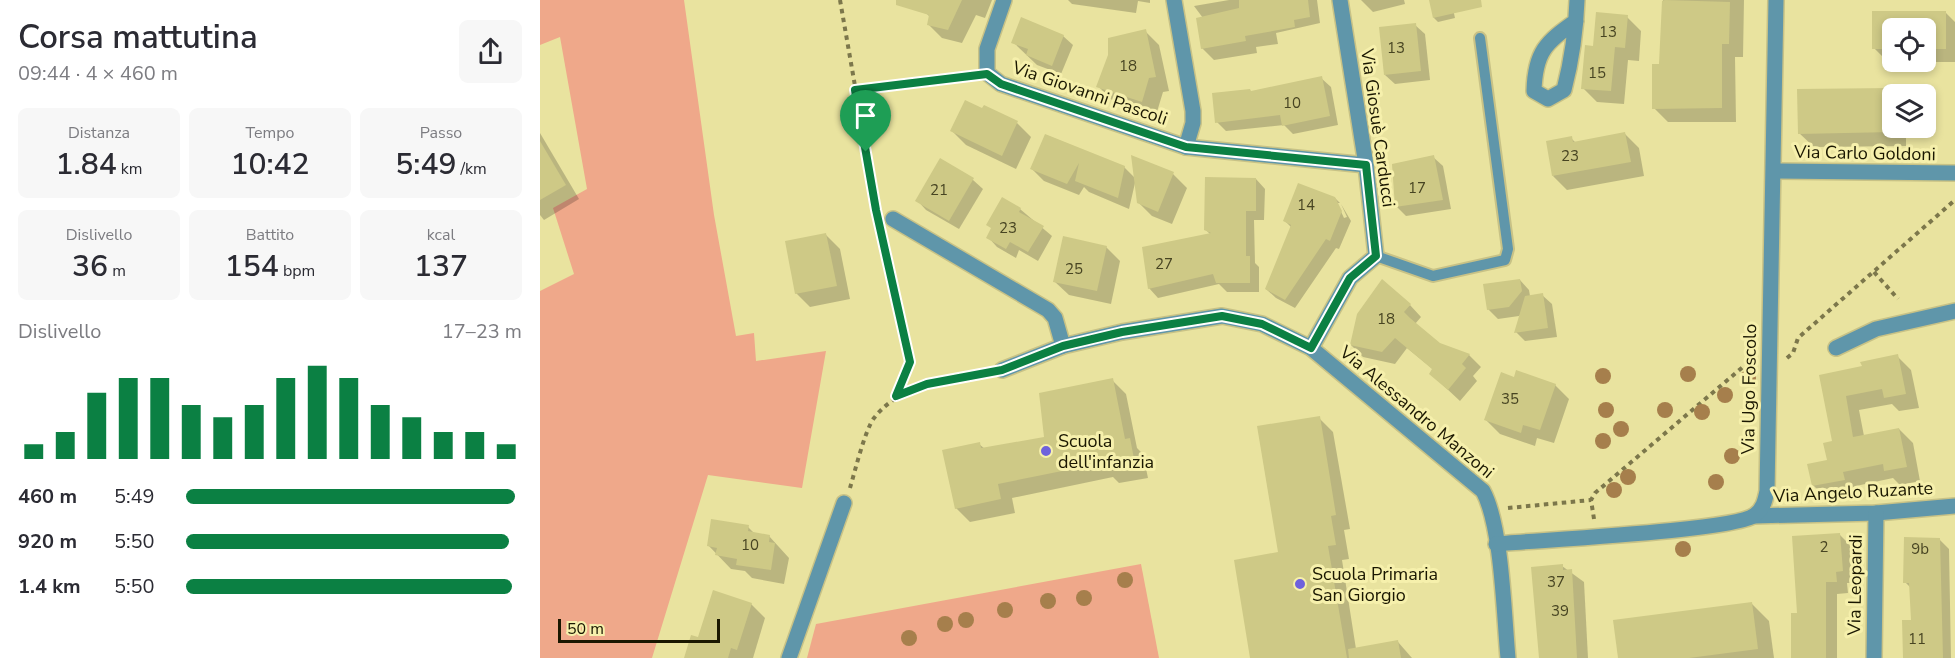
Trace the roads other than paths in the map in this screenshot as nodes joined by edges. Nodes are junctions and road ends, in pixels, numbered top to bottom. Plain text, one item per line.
1 (1004, 0) edge
2 (1174, 0) edge
3 (1340, 0) edge
4 (1577, 0) edge
5 (1776, 0) edge
6 (1576, 21) junction
7 (1480, 38) dead end
8 (1186, 147) junction
9 (1366, 165) junction
10 (1775, 171) junction
11 (1955, 173) edge
12 (886, 220) road end
13 (1376, 256) junction
14 (1955, 311) edge
15 (1063, 346) junction
16 (1311, 348) junction
17 (1836, 348) dead end
18 (1002, 370) road end
19 (844, 503) road end
20 (1955, 506) edge
21 (1876, 513) junction
22 (1754, 516) junction
23 (1496, 544) junction
24 (789, 658) edge
25 (1508, 658) edge
26 (1874, 658) edge

1 - 8 street, Via Giovanni Pascoli
2 - 8 street, Via Giovanni Pascoli
3 - 9 street, Via Giosuè Carducci
4 - 6 street
5 - 10 street, Via Ugo Foscolo
6 - 6 street
7 - 13 lane
8 - 9 street, Via Giovanni Pascoli
9 - 13 street, Via Giosuè Carducci
10 - 11 street, Via Carlo Goldoni
10 - 22 street, Via Ugo Foscolo
12 - 15 street
13 - 16 street
14 - 17 street
15 - 16 street, Via Alessandro Manzoni
15 - 18 street, Via Alessandro Manzoni
16 - 23 street, Via Alessandro Manzoni
19 - 24 street
20 - 21 street, Via Angelo Ruzante
21 - 22 street, Via Angelo Ruzante
21 - 26 street, Via Leopardi
22 - 23 street
23 - 25 street, Via Alessandro Manzoni

